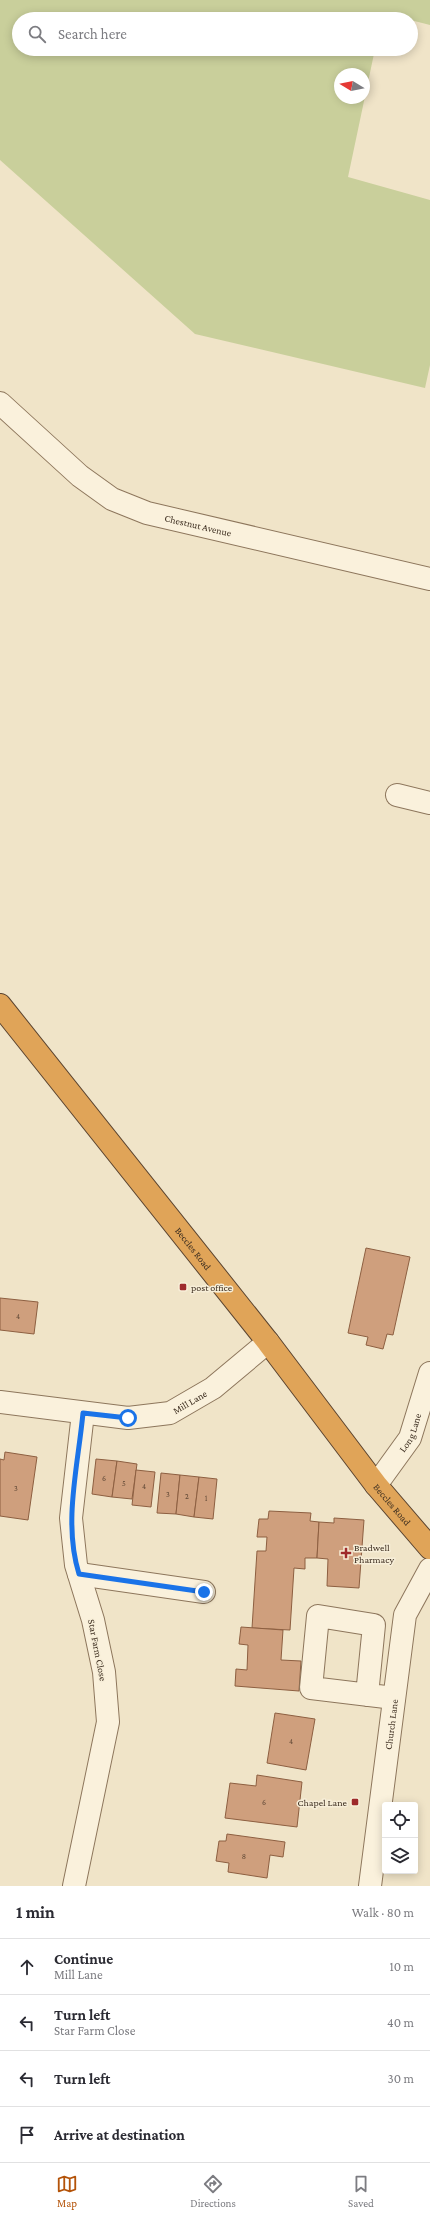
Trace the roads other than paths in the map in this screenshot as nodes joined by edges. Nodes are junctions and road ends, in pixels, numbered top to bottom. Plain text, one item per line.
1 (0, 403) edge
2 (430, 579) edge
3 (397, 795) dead end
4 (430, 803) edge
5 (0, 1005) edge
6 (268, 1342) junction
7 (430, 1373) edge
8 (0, 1402) edge
9 (83, 1413) junction
10 (376, 1485) junction
11 (430, 1548) edge
12 (430, 1569) edge
13 (79, 1574) junction
14 (204, 1592) dead end
15 (367, 1695) dead end
16 (394, 1698) junction
17 (74, 1886) edge
18 (370, 1886) edge

1 - 2 street, Chestnut Avenue
3 - 4 street
5 - 6 highway, Beccles Road
6 - 9 street, Mill Lane
6 - 10 highway, Beccles Road
7 - 10 street, Long Lane
8 - 9 street, Mill Lane
9 - 13 street, Star Farm Close
10 - 11 highway, Beccles Road
12 - 16 street, Church Lane
13 - 14 street
13 - 17 street, Star Farm Close
15 - 16 street
16 - 18 street, Church Lane

